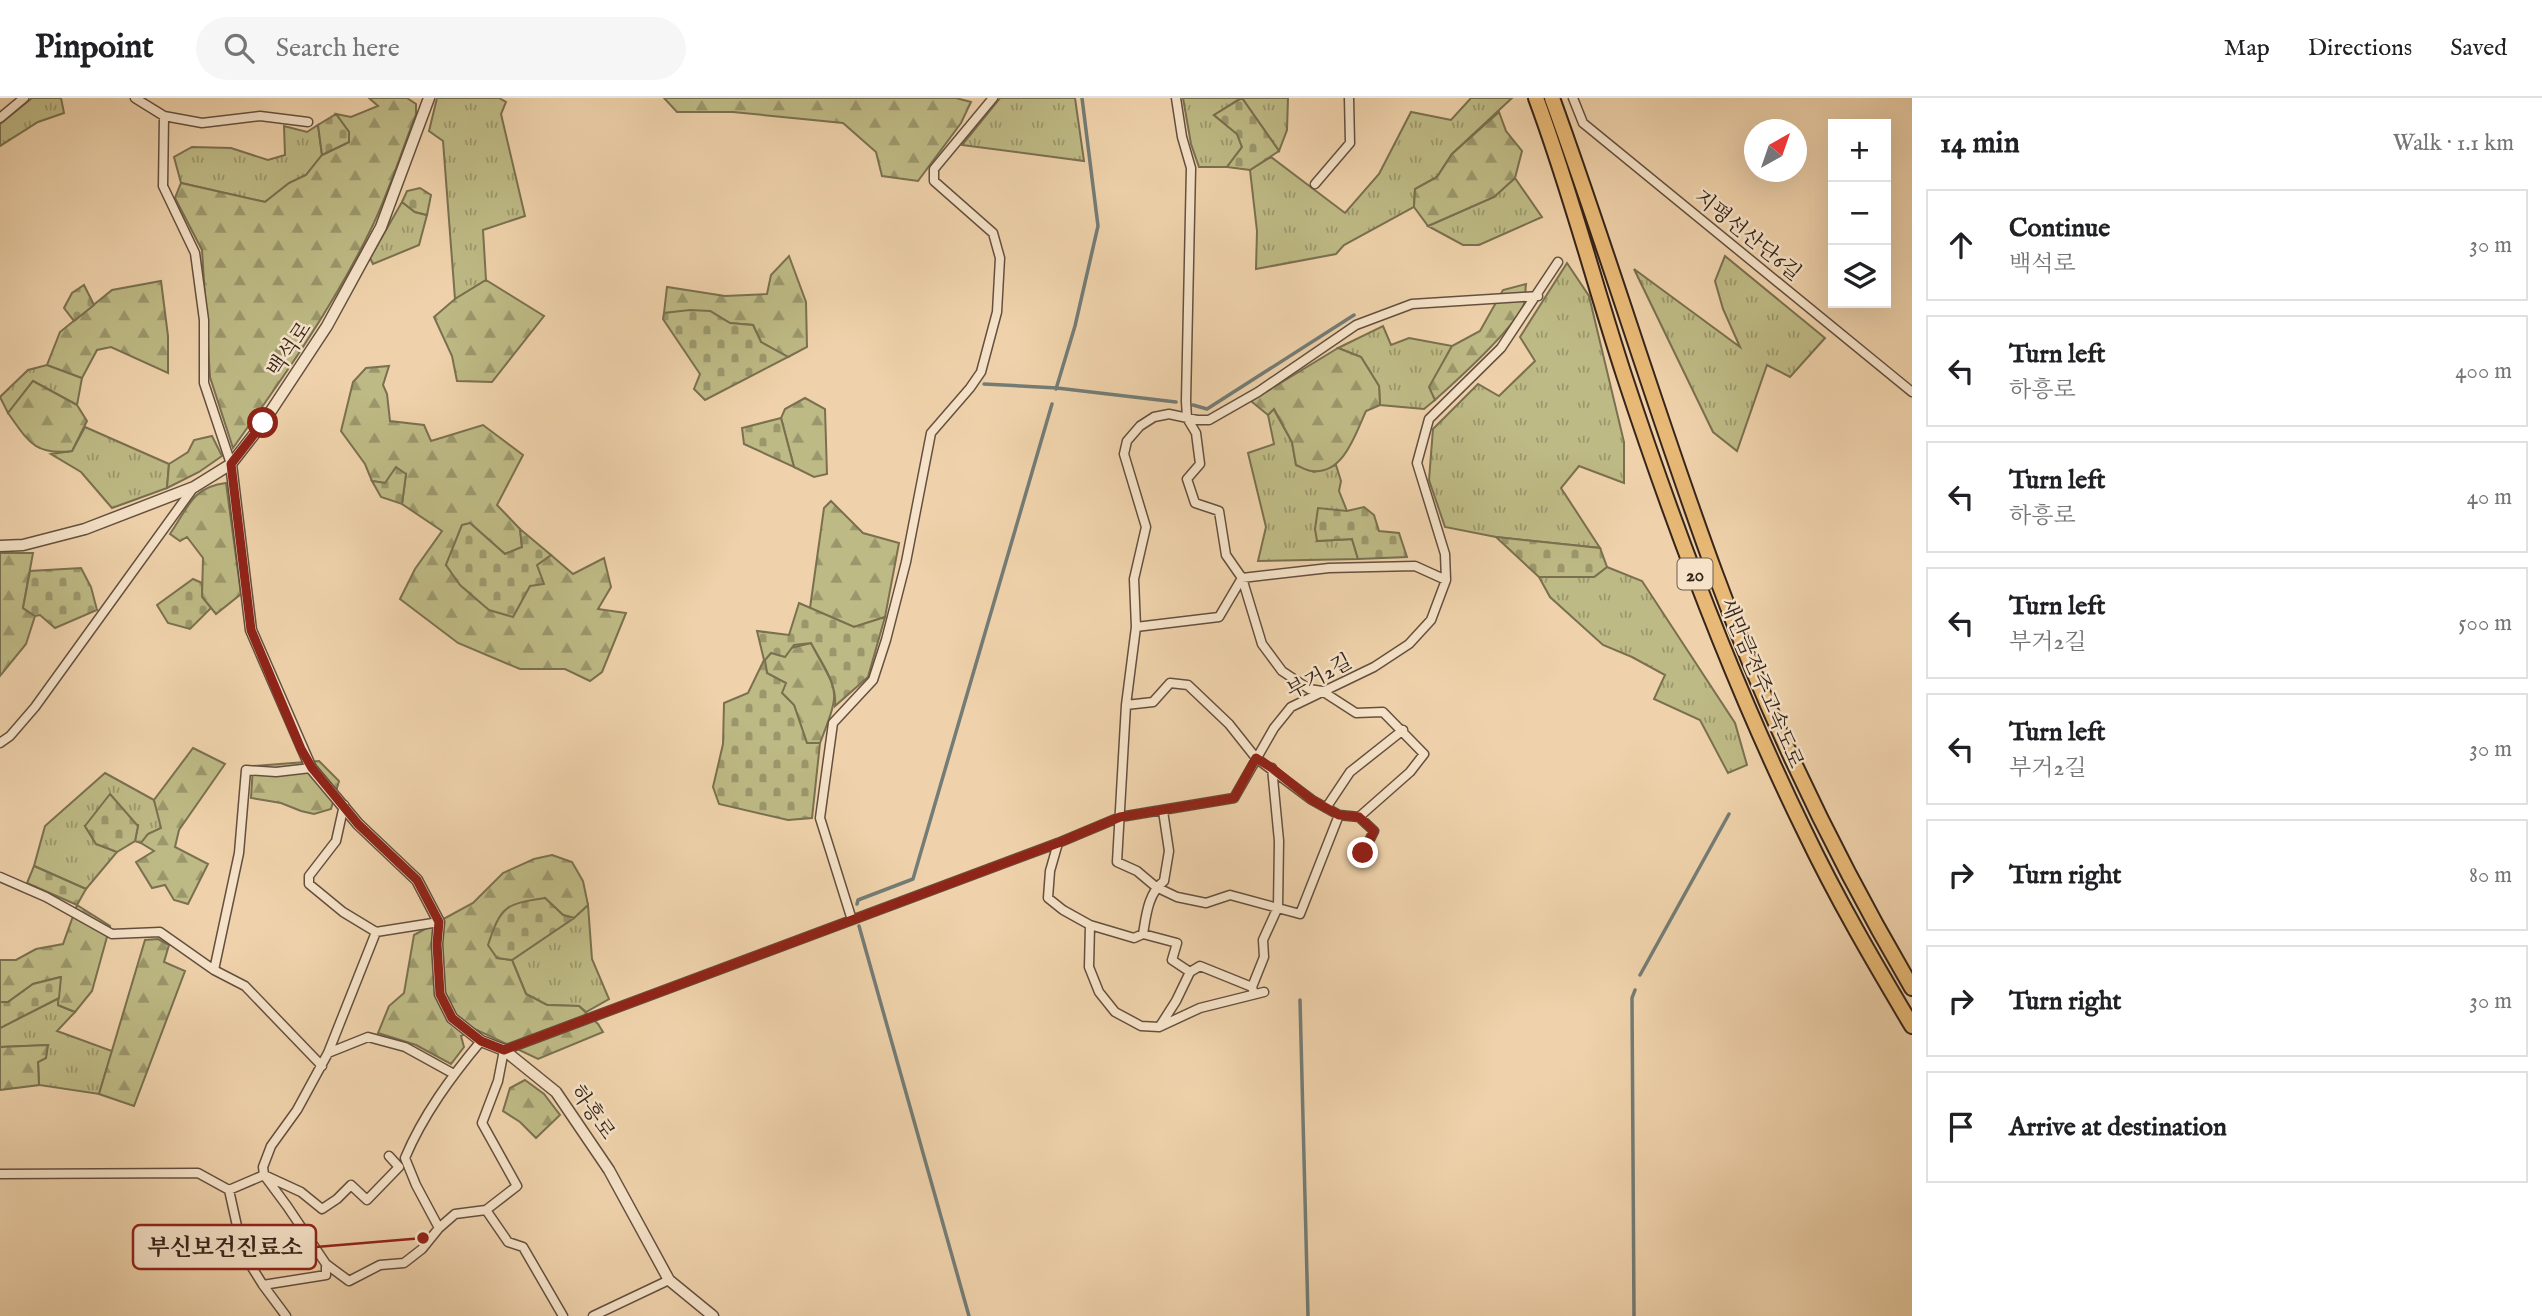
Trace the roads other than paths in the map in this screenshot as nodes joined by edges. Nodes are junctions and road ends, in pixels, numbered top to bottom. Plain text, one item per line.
1 (24, 98) edge
2 (135, 98) edge
3 (429, 98) edge
4 (993, 98) edge
5 (1176, 98) edge
6 (1349, 98) edge
7 (1536, 98) edge
8 (1552, 98) edge
9 (1573, 98) edge
10 (164, 116) junction
11 (0, 118) edge
12 (308, 122) dead end
13 (1315, 184) dead end
14 (1558, 262) dead end
15 (1538, 296) junction
16 (1912, 392) edge
17 (1187, 418) junction
18 (231, 464) junction
19 (194, 487) junction
20 (0, 547) edge
21 (1242, 578) junction
22 (1446, 580) junction
23 (1136, 627) junction
24 (1322, 691) junction
25 (1126, 705) junction
26 (1403, 730) junction
27 (0, 743) edge
28 (1256, 758) junction
29 (312, 768) junction
30 (1272, 768) junction
31 (344, 805) junction
32 (1326, 808) junction
33 (1163, 811) junction
34 (1339, 815) junction
35 (1120, 817) junction
36 (1359, 817) junction
37 (1058, 843) junction
38 (1363, 853) dead end
39 (0, 877) edge
40 (1156, 887) junction
41 (1278, 907) junction
42 (852, 920) junction
43 (439, 922) junction
44 (1090, 925) junction
45 (376, 932) junction
46 (1143, 934) junction
47 (214, 970) junction
48 (1190, 972) junction
49 (1912, 988) edge
50 (1253, 990) junction
51 (1264, 992) dead end
52 (1912, 1026) edge
53 (1159, 1027) junction
54 (481, 1041) junction
55 (504, 1050) junction
56 (328, 1053) junction
57 (322, 1066) junction
58 (454, 1074) junction
59 (389, 1156) dead end
60 (0, 1174) edge
61 (264, 1175) junction
62 (229, 1190) junction
63 (486, 1210) junction
64 (439, 1228) junction
65 (326, 1264) junction
66 (669, 1280) junction
67 (263, 1285) junction
68 (286, 1316) edge
69 (564, 1316) edge
70 (593, 1316) edge
71 (713, 1316) edge

1 - 11 street
2 - 10 street
3 - 18 street, 백석로
4 - 42 street
5 - 17 street
6 - 13 street
7 - 52 highway, 새만금전주고속도로 / 20
8 - 49 highway, 새만금전주고속도로 / 20
9 - 16 street, 지평선산단6길
10 - 12 street
10 - 18 street
14 - 15 street, 부거2길
15 - 17 street
15 - 22 street, 부거2길
17 - 21 street
17 - 23 street
18 - 19 street, 백석로
18 - 29 street, 하흥로
19 - 20 street, 백석로
19 - 27 street
21 - 22 street
21 - 23 street
21 - 24 street
22 - 24 street, 부거2길
23 - 25 street
24 - 26 street
24 - 28 street, 부거2길
25 - 28 street
25 - 35 street
26 - 32 street
26 - 36 street
28 - 30 street
28 - 33 street, 부거2길
29 - 31 street, 하흥로
29 - 47 street
30 - 32 street
30 - 41 street
31 - 43 street, 하흥로
31 - 45 street
32 - 34 street
33 - 35 street, 부거2길
33 - 40 street
34 - 36 street
34 - 41 street
35 - 37 street, 부거2길
35 - 40 street
36 - 38 street
37 - 42 street, 부거2길
37 - 44 street
39 - 47 street
40 - 41 street
40 - 46 street
41 - 50 street
42 - 55 street, 부거2길
43 - 45 street
43 - 54 street, 하흥로
44 - 46 street
44 - 53 street
45 - 56 street
46 - 48 street
47 - 57 street
48 - 50 street
48 - 53 street
50 - 51 street
50 - 53 street
54 - 55 street, 하흥로
54 - 58 street
55 - 63 street
55 - 66 street, 하흥로
56 - 57 street
56 - 58 street
57 - 61 street
58 - 64 street
59 - 61 street
60 - 62 street
61 - 62 street
61 - 65 street
62 - 67 street
63 - 64 street
63 - 69 street
64 - 65 street
65 - 67 street
66 - 70 street
66 - 71 street, 하흥로
67 - 68 street

